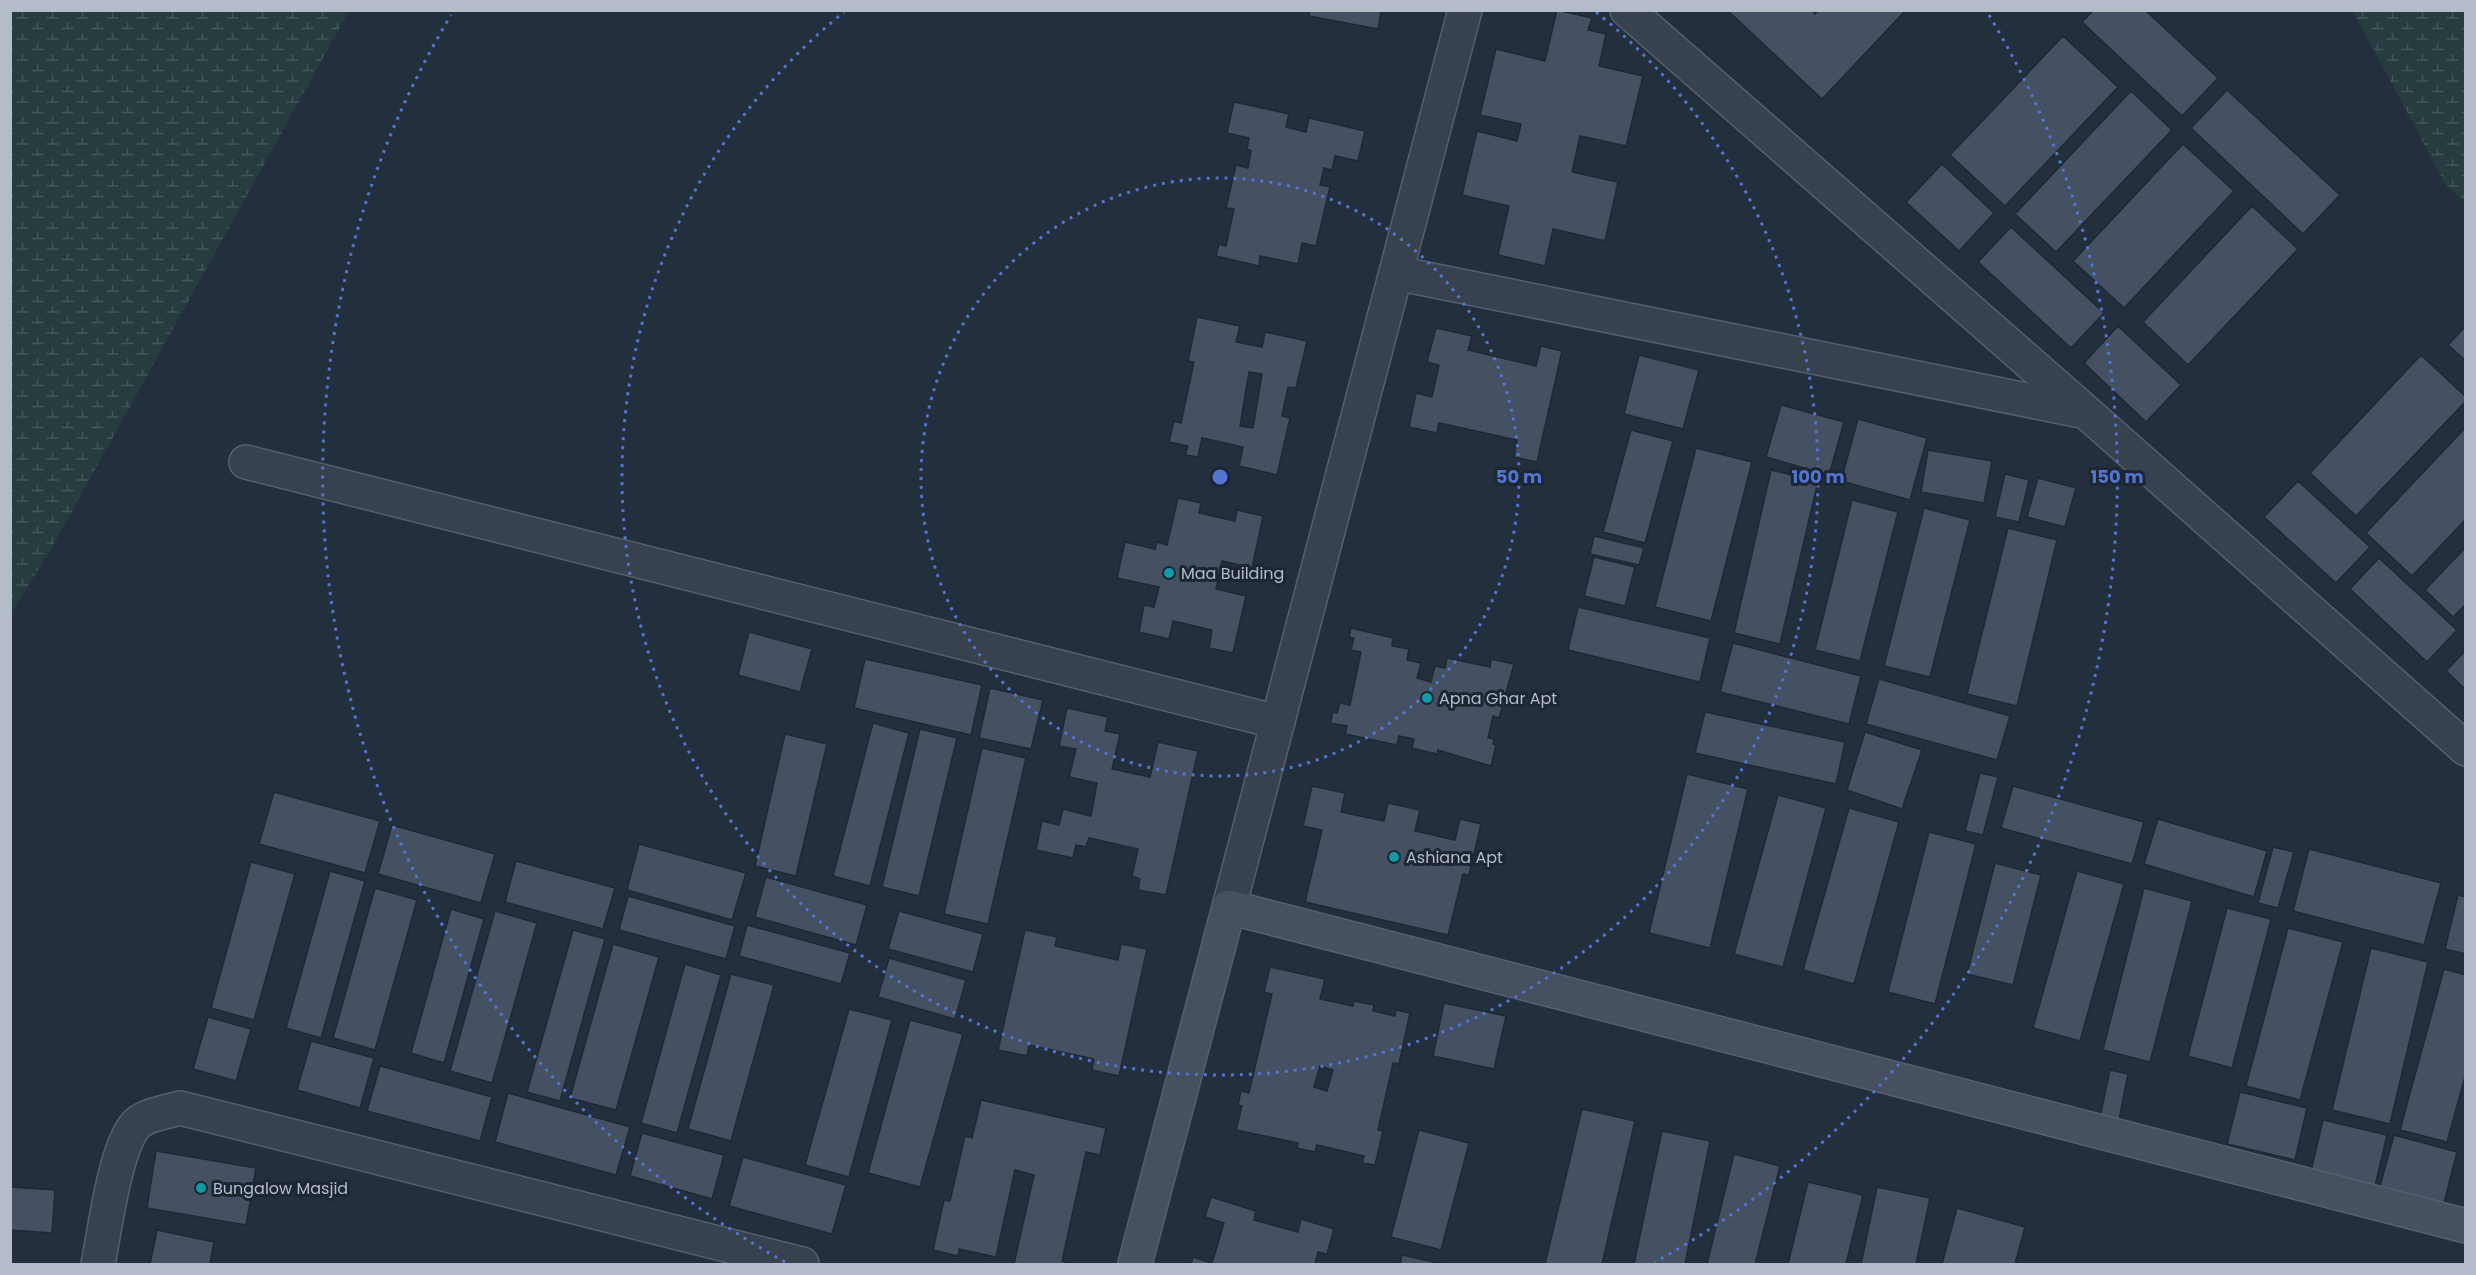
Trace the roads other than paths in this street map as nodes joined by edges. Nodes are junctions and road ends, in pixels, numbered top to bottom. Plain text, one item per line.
1 (1465, 10) edge
2 (1627, 10) edge
3 (1396, 273) junction
4 (2086, 412) junction
5 (246, 462) dead end
6 (1278, 722) junction
7 (2466, 749) edge
8 (1229, 907) junction
9 (2466, 1226) edge
10 (98, 1264) edge
11 (801, 1264) edge
12 (1135, 1264) edge

1 - 3 street
2 - 4 street
3 - 4 street
3 - 6 street
4 - 7 street
5 - 6 street
6 - 8 street
8 - 9 street
8 - 12 street
10 - 11 street

